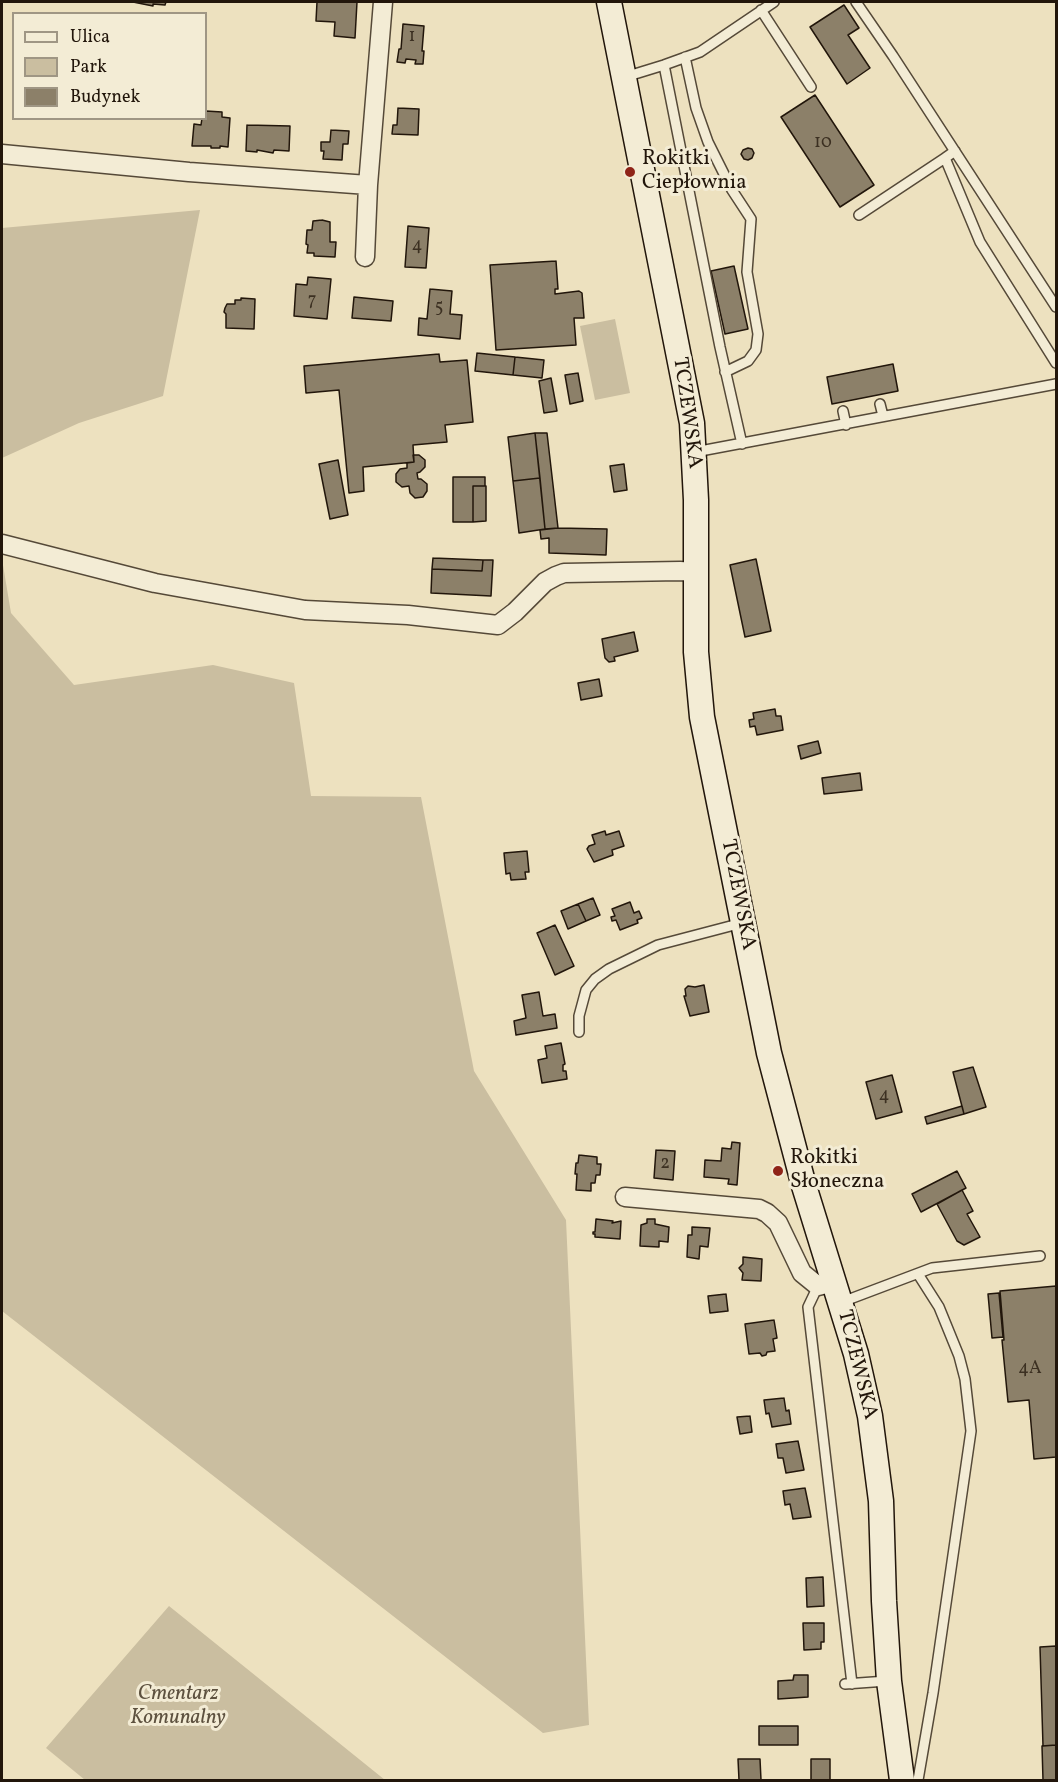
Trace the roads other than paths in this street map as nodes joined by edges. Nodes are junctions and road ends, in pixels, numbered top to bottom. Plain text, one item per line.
1 (382, 2) edge
2 (609, 2) edge
3 (774, 2) edge
4 (856, 2) edge
5 (761, 10) junction
6 (685, 57) junction
7 (664, 65) junction
8 (625, 76) junction
9 (811, 87) dead end
10 (955, 151) junction
11 (2, 154) edge
12 (945, 158) junction
13 (368, 185) junction
14 (859, 215) dead end
15 (365, 257) dead end
16 (1056, 307) edge
17 (1056, 363) edge
18 (725, 372) junction
19 (1056, 384) edge
20 (880, 404) dead end
21 (843, 411) dead end
22 (883, 416) junction
23 (846, 425) junction
24 (742, 444) junction
25 (694, 452) junction
26 (2, 544) edge
27 (696, 572) junction
28 (742, 923) junction
29 (579, 1032) dead end
30 (625, 1197) dead end
31 (1040, 1256) dead end
32 (918, 1274) junction
33 (831, 1290) junction
34 (889, 1681) junction
35 (902, 1780) edge
36 (918, 1780) edge

1 - 13 street
2 - 8 street, TCZEWSKA
3 - 5 lane
4 - 10 lane
5 - 6 lane
5 - 9 lane
6 - 7 lane
6 - 18 lane
7 - 8 lane
7 - 18 lane
8 - 25 street, TCZEWSKA
10 - 12 lane
10 - 16 lane
11 - 13 street
12 - 14 lane
12 - 17 lane
13 - 15 street
18 - 24 lane
19 - 22 lane
20 - 22 lane
21 - 23 lane
22 - 23 lane
23 - 24 lane
24 - 25 lane
25 - 27 street, TCZEWSKA
26 - 27 street
27 - 28 street, TCZEWSKA
28 - 29 lane
28 - 33 street, TCZEWSKA
30 - 33 street
31 - 32 lane
32 - 33 lane
32 - 36 lane
33 - 34 street, TCZEWSKA
33 - 34 lane
34 - 35 street, TCZEWSKA

